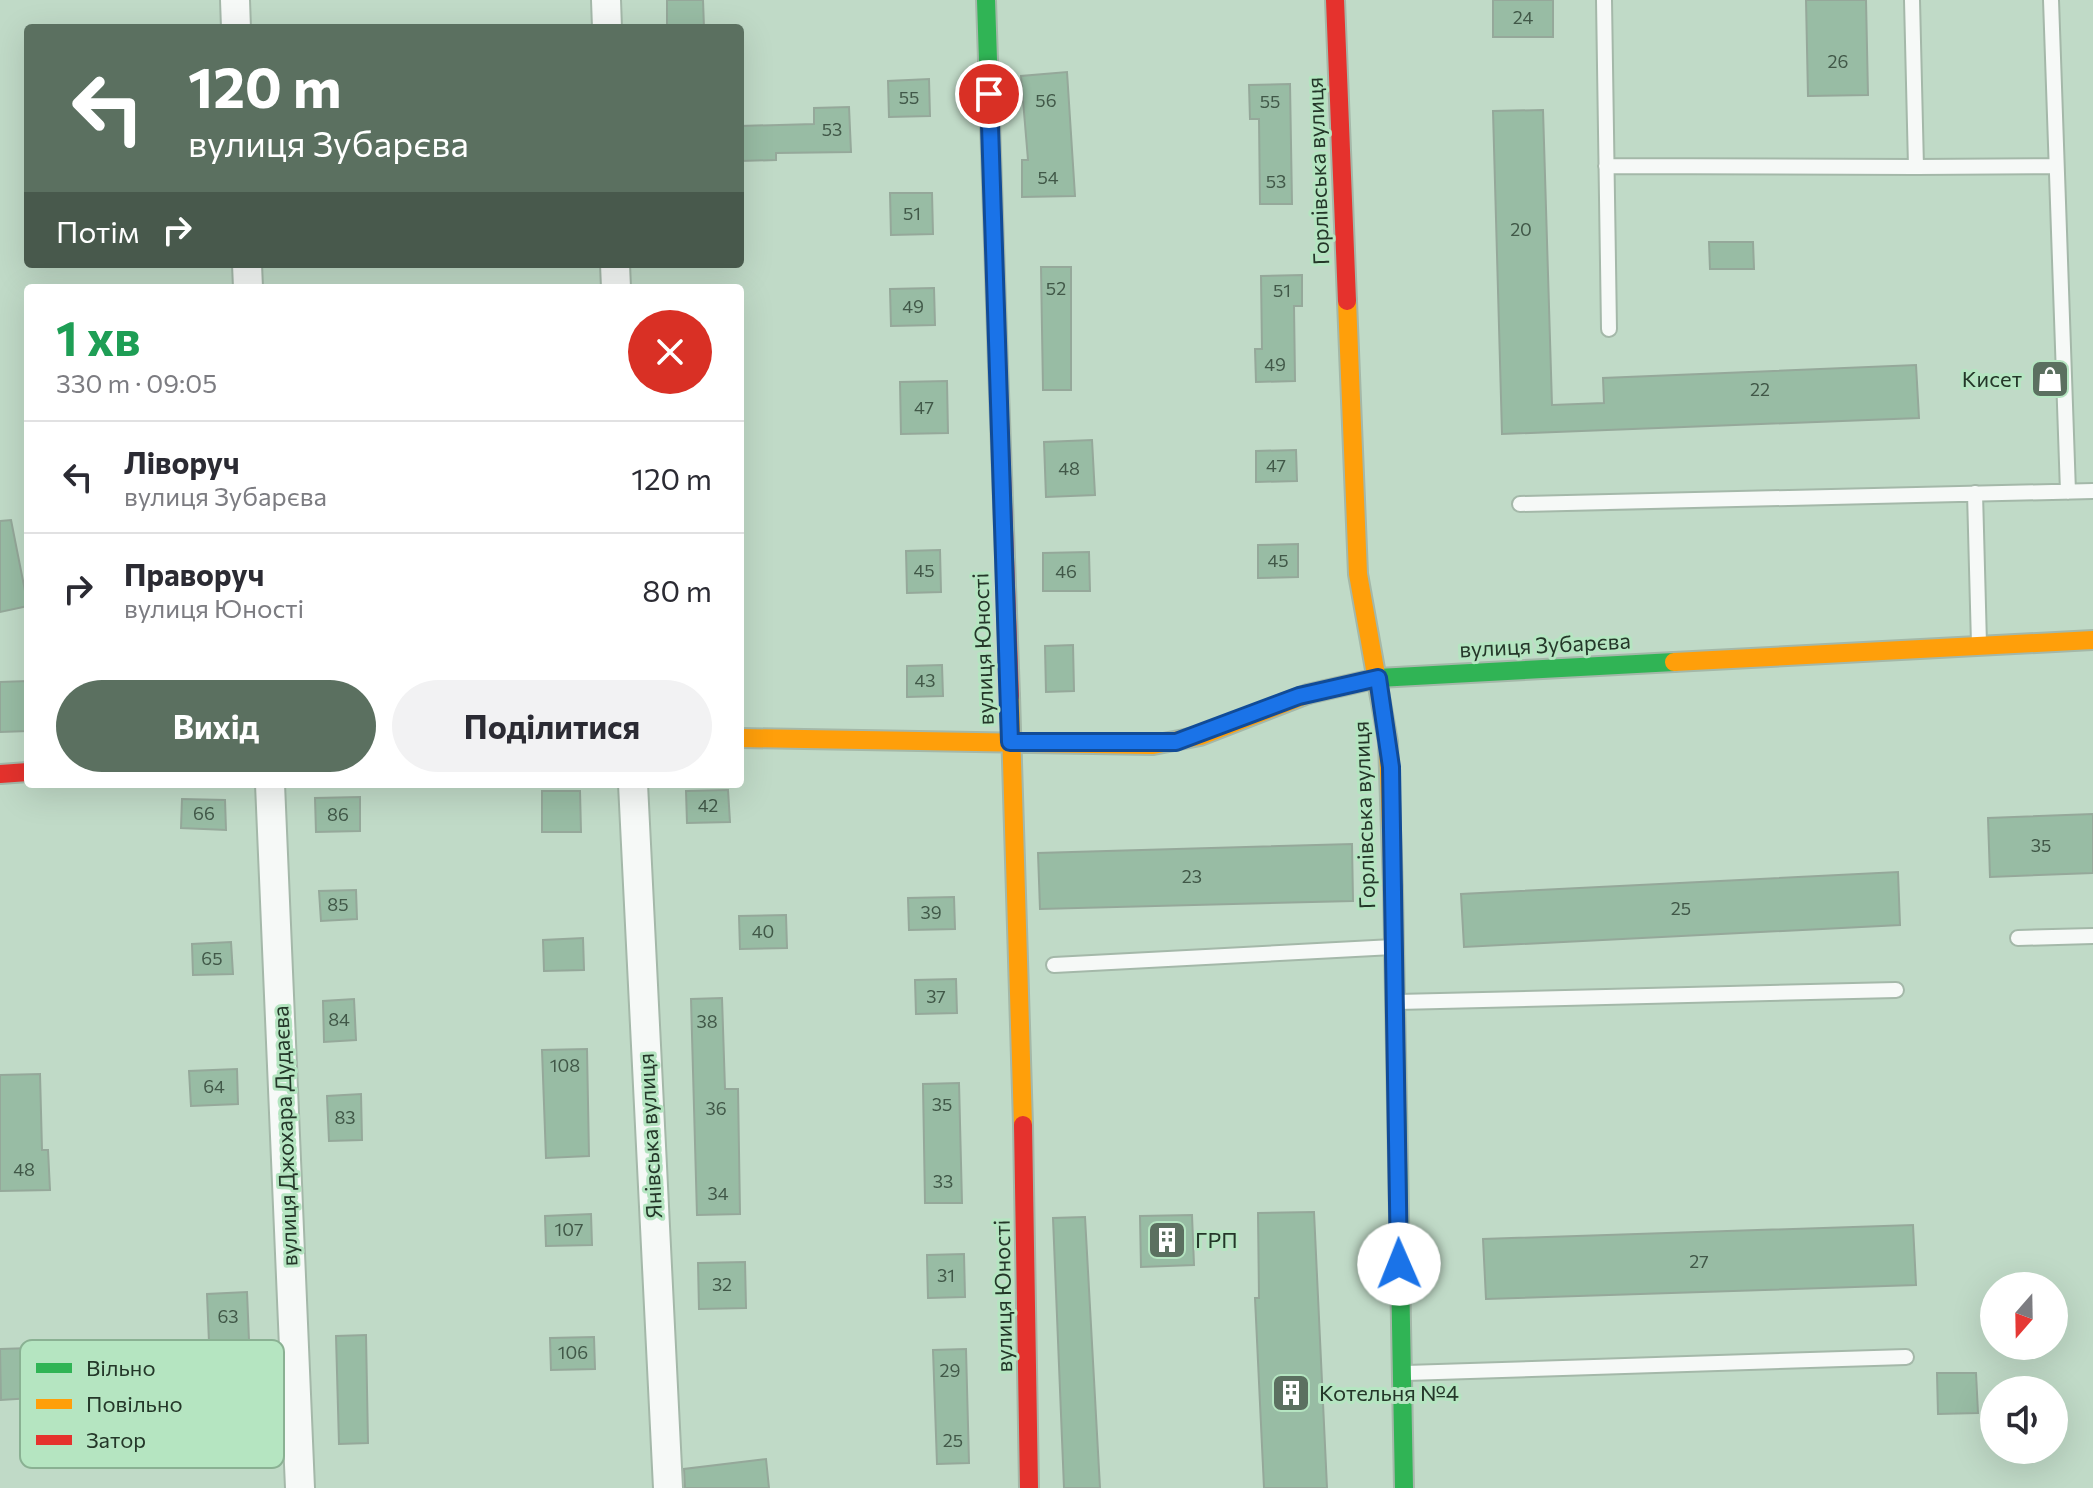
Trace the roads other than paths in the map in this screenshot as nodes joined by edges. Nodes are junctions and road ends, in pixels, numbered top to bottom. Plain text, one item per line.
1 (235, 0) edge
2 (606, 0) edge
3 (986, 0) edge
4 (1335, 0) edge
5 (1604, 0) edge
6 (1912, 0) edge
7 (2051, 0) edge
8 (236, 24) edge
9 (607, 24) edge
10 (1606, 166) junction
11 (2056, 166) junction
12 (1916, 167) junction
13 (1609, 329) dead end
14 (2093, 491) edge
15 (2068, 492) junction
16 (1975, 493) junction
17 (1520, 504) dead end
18 (2093, 640) edge
19 (1979, 644) junction
20 (1378, 678) junction
21 (744, 738) edge
22 (1010, 742) junction
23 (24, 772) edge
24 (0, 774) edge
25 (270, 788) edge
26 (633, 788) edge
27 (2093, 936) edge
28 (2018, 938) dead end
29 (1393, 947) junction
30 (1054, 965) dead end
31 (1896, 990) dead end
32 (1396, 1002) junction
33 (1906, 1357) dead end
34 (1402, 1373) junction
35 (300, 1488) edge
36 (668, 1488) edge
37 (1029, 1488) edge
38 (1404, 1488) edge

1 - 8 street
2 - 9 street
3 - 22 street, вулиця Юності
4 - 20 street, Горлівська вулиця
5 - 10 lane
6 - 12 lane
7 - 11 lane
10 - 12 lane
10 - 13 lane
11 - 12 lane
11 - 15 lane
14 - 15 lane
15 - 16 lane
16 - 17 lane
16 - 19 lane
18 - 19 street, вулиця Зубарєва
19 - 20 street, вулиця Зубарєва
20 - 22 street, вулиця Зубарєва
20 - 29 street, Горлівська вулиця
21 - 22 street, вулиця Зубарєва
22 - 37 street, вулиця Юності
23 - 24 street
25 - 35 street, вулиця Джохара Дудаєва
26 - 36 street, Янівська вулиця
27 - 28 lane
29 - 30 lane
29 - 32 street, Горлівська вулиця
31 - 32 lane
32 - 34 street, Горлівська вулиця
33 - 34 lane
34 - 38 street, Горлівська вулиця

